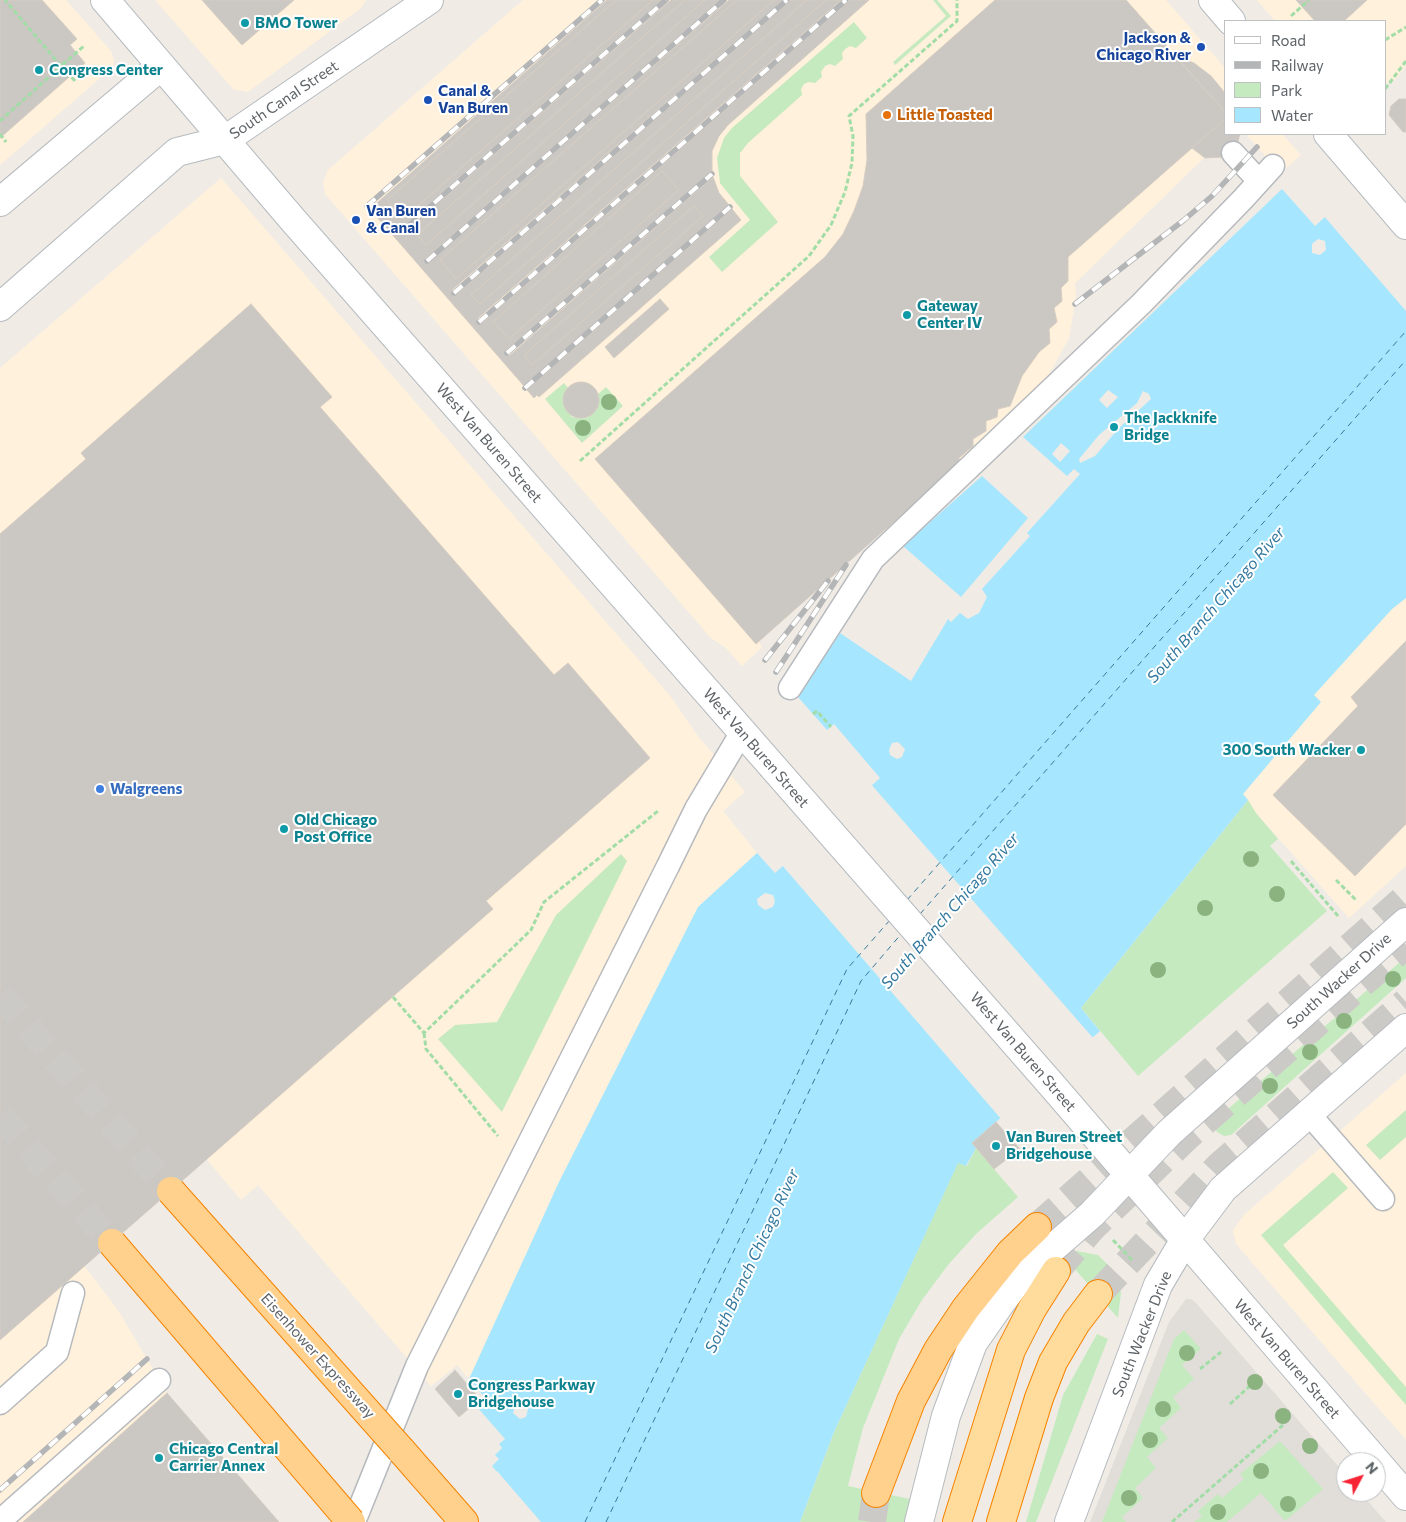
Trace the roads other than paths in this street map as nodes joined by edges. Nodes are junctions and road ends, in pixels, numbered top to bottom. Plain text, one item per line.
1 (105, 0) edge
2 (429, 0) edge
3 (1213, 0) edge
4 (1230, 20) edge
5 (161, 66) junction
6 (1329, 135) edge
7 (225, 140) junction
8 (1233, 152) dead end
9 (0, 202) edge
10 (1406, 225) edge
11 (0, 307) edge
12 (790, 688) dead end
13 (742, 732) junction
14 (1406, 922) edge
15 (1406, 1028) edge
16 (1309, 1114) junction
17 (1129, 1176) junction
18 (171, 1191) tunnel mouth
19 (1384, 1199) dead end
20 (1037, 1227) tunnel mouth
21 (1184, 1241) junction
22 (112, 1243) tunnel mouth
23 (1056, 1259) junction
24 (73, 1293) dead end
25 (1098, 1294) tunnel mouth
26 (159, 1380) dead end
27 (0, 1403) edge
28 (876, 1493) tunnel mouth
29 (1406, 1496) edge
30 (458, 1516) edge
31 (0, 1520) edge
32 (353, 1522) edge
33 (919, 1522) edge
34 (957, 1522) edge
35 (1001, 1522) edge
36 (1069, 1522) edge

1 - 5 main road, West Van Buren Street
2 - 7 main road, South Canal Street
3 - 4 main road
5 - 7 main road, West Van Buren Street
5 - 9 main road
6 - 10 main road
7 - 11 main road, South Canal Street
7 - 13 main road, West Van Buren Street, bridge
8 - 12 lane
13 - 17 main road, West Van Buren Street, bridge
13 - 32 lane, bridge
14 - 17 main road, South Wacker Drive
15 - 16 main road, South Wacker Drive
16 - 19 lane
16 - 21 main road, South Wacker Drive
17 - 21 main road, West Van Buren Street
17 - 23 main road, South Wacker Drive
18 - 30 highway, Eisenhower Expressway, bridge
20 - 28 highway
21 - 29 main road, West Van Buren Street
21 - 36 main road, South Wacker Drive
22 - 32 highway, bridge
23 - 33 main road, South Wacker Drive
23 - 34 highway
24 - 27 lane
25 - 35 highway
26 - 31 lane

